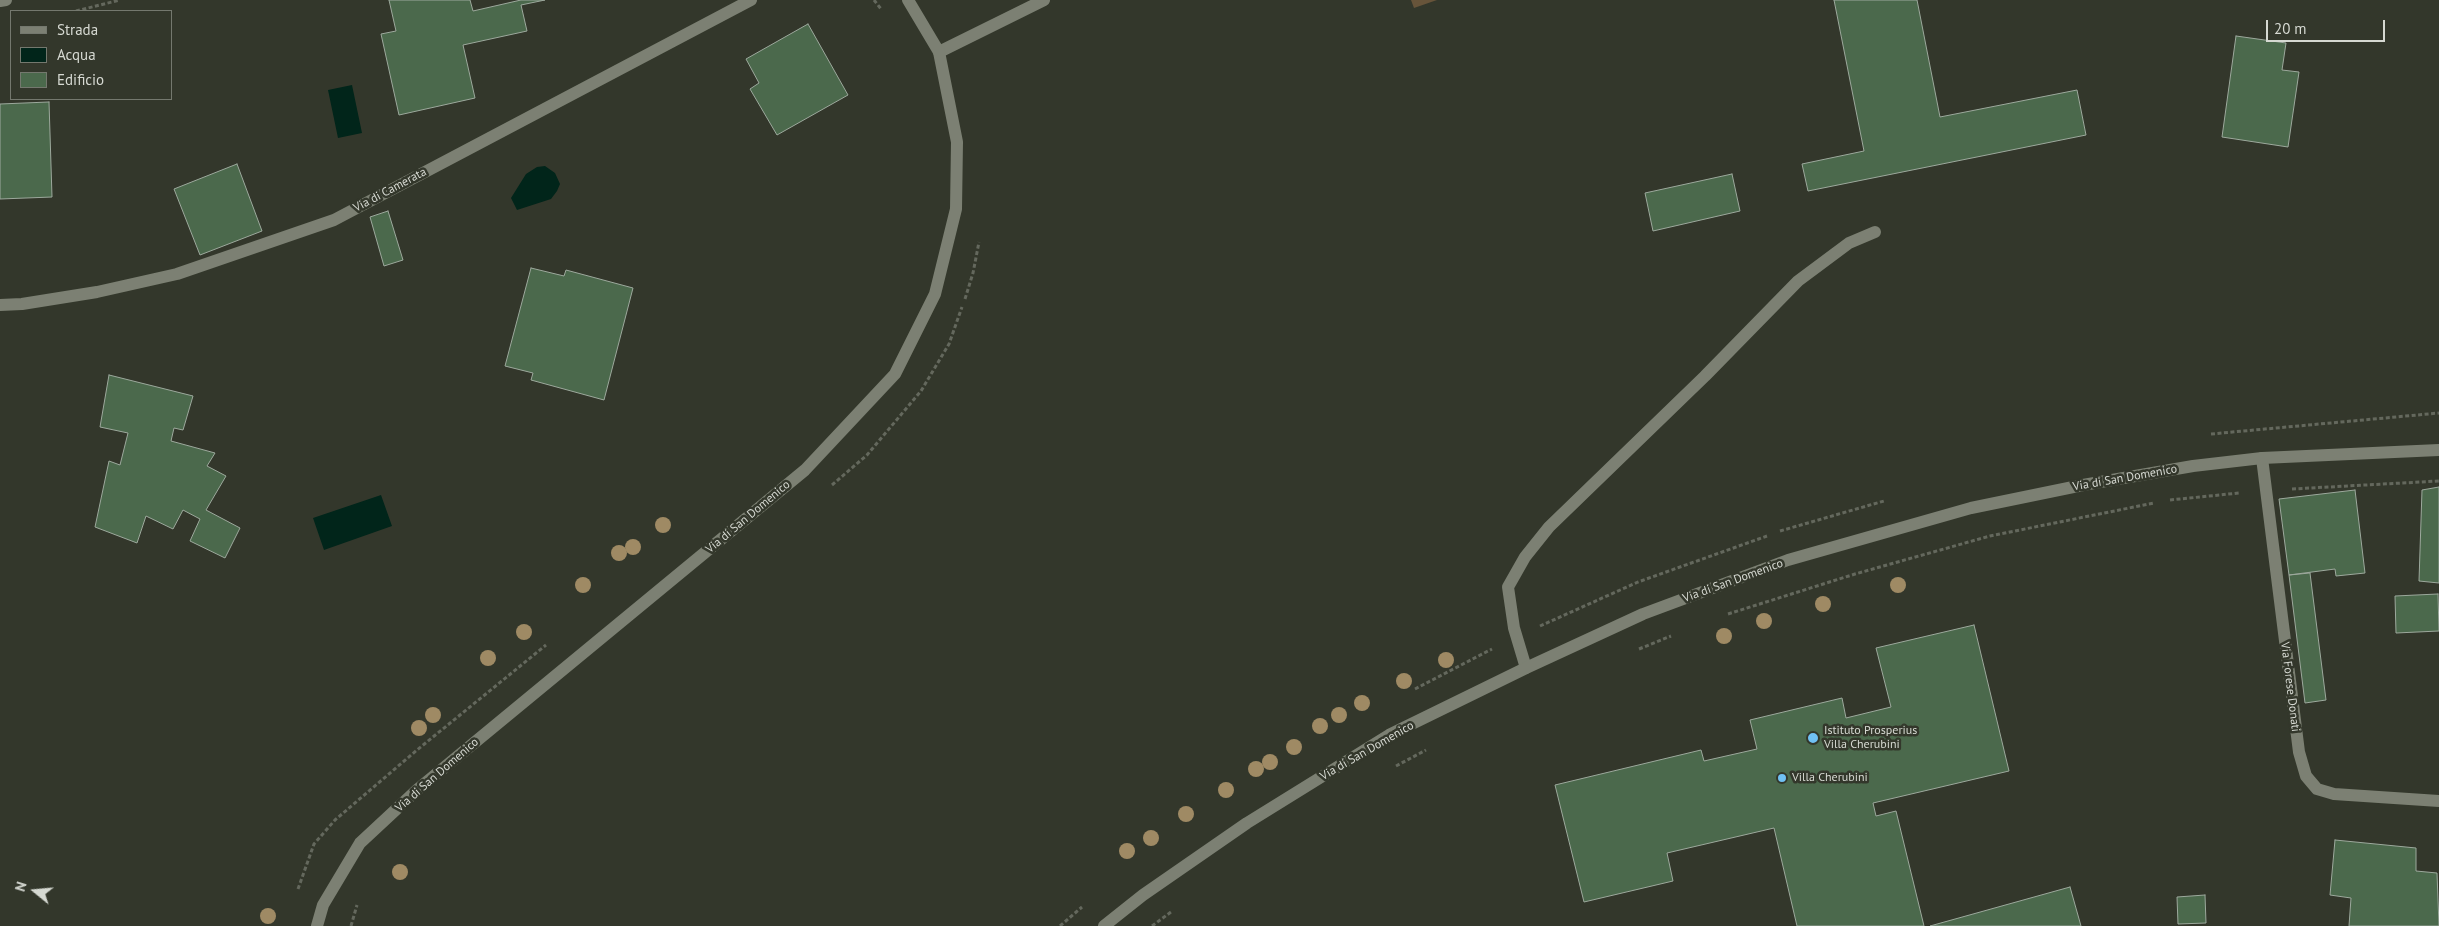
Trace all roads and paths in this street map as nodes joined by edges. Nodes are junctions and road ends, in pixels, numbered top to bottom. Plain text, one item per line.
1 (6, 0) edge
2 (120, 0) edge
3 (752, 0) edge
4 (874, 0) edge
5 (908, 0) edge
6 (1044, 0) edge
7 (0, 1) edge
8 (80, 10) edge
9 (885, 14) dead end
10 (939, 52) junction
11 (1875, 232) dead end
12 (0, 305) edge
13 (2439, 450) edge
14 (2262, 458) junction
15 (2439, 481) edge
16 (2265, 491) junction
17 (2166, 501) dead end
18 (2157, 502) dead end
19 (1719, 617) dead end
20 (1674, 634) dead end
21 (554, 639) dead end
22 (1630, 653) dead end
23 (1526, 668) junction
24 (1428, 750) dead end
25 (1394, 767) dead end
26 (2439, 801) edge
27 (298, 891) dead end
28 (1175, 909) dead end
29 (1110, 924) edge
30 (317, 926) edge
31 (1152, 926) edge

1 - 7 main road
2 - 8 path
3 - 12 main road, Via di Camerata
4 - 9 path
5 - 10 main road, Via di San Domenico
6 - 10 main road
10 - 30 main road, Via di San Domenico
11 - 23 main road
13 - 14 main road, Via di San Domenico
14 - 16 main road, Via Forese Donati
14 - 23 main road, Via di San Domenico
15 - 16 path
16 - 17 path
16 - 26 main road, Via Forese Donati
18 - 19 path
20 - 22 path
21 - 27 path
23 - 29 main road, Via di San Domenico
24 - 25 path
28 - 31 path

